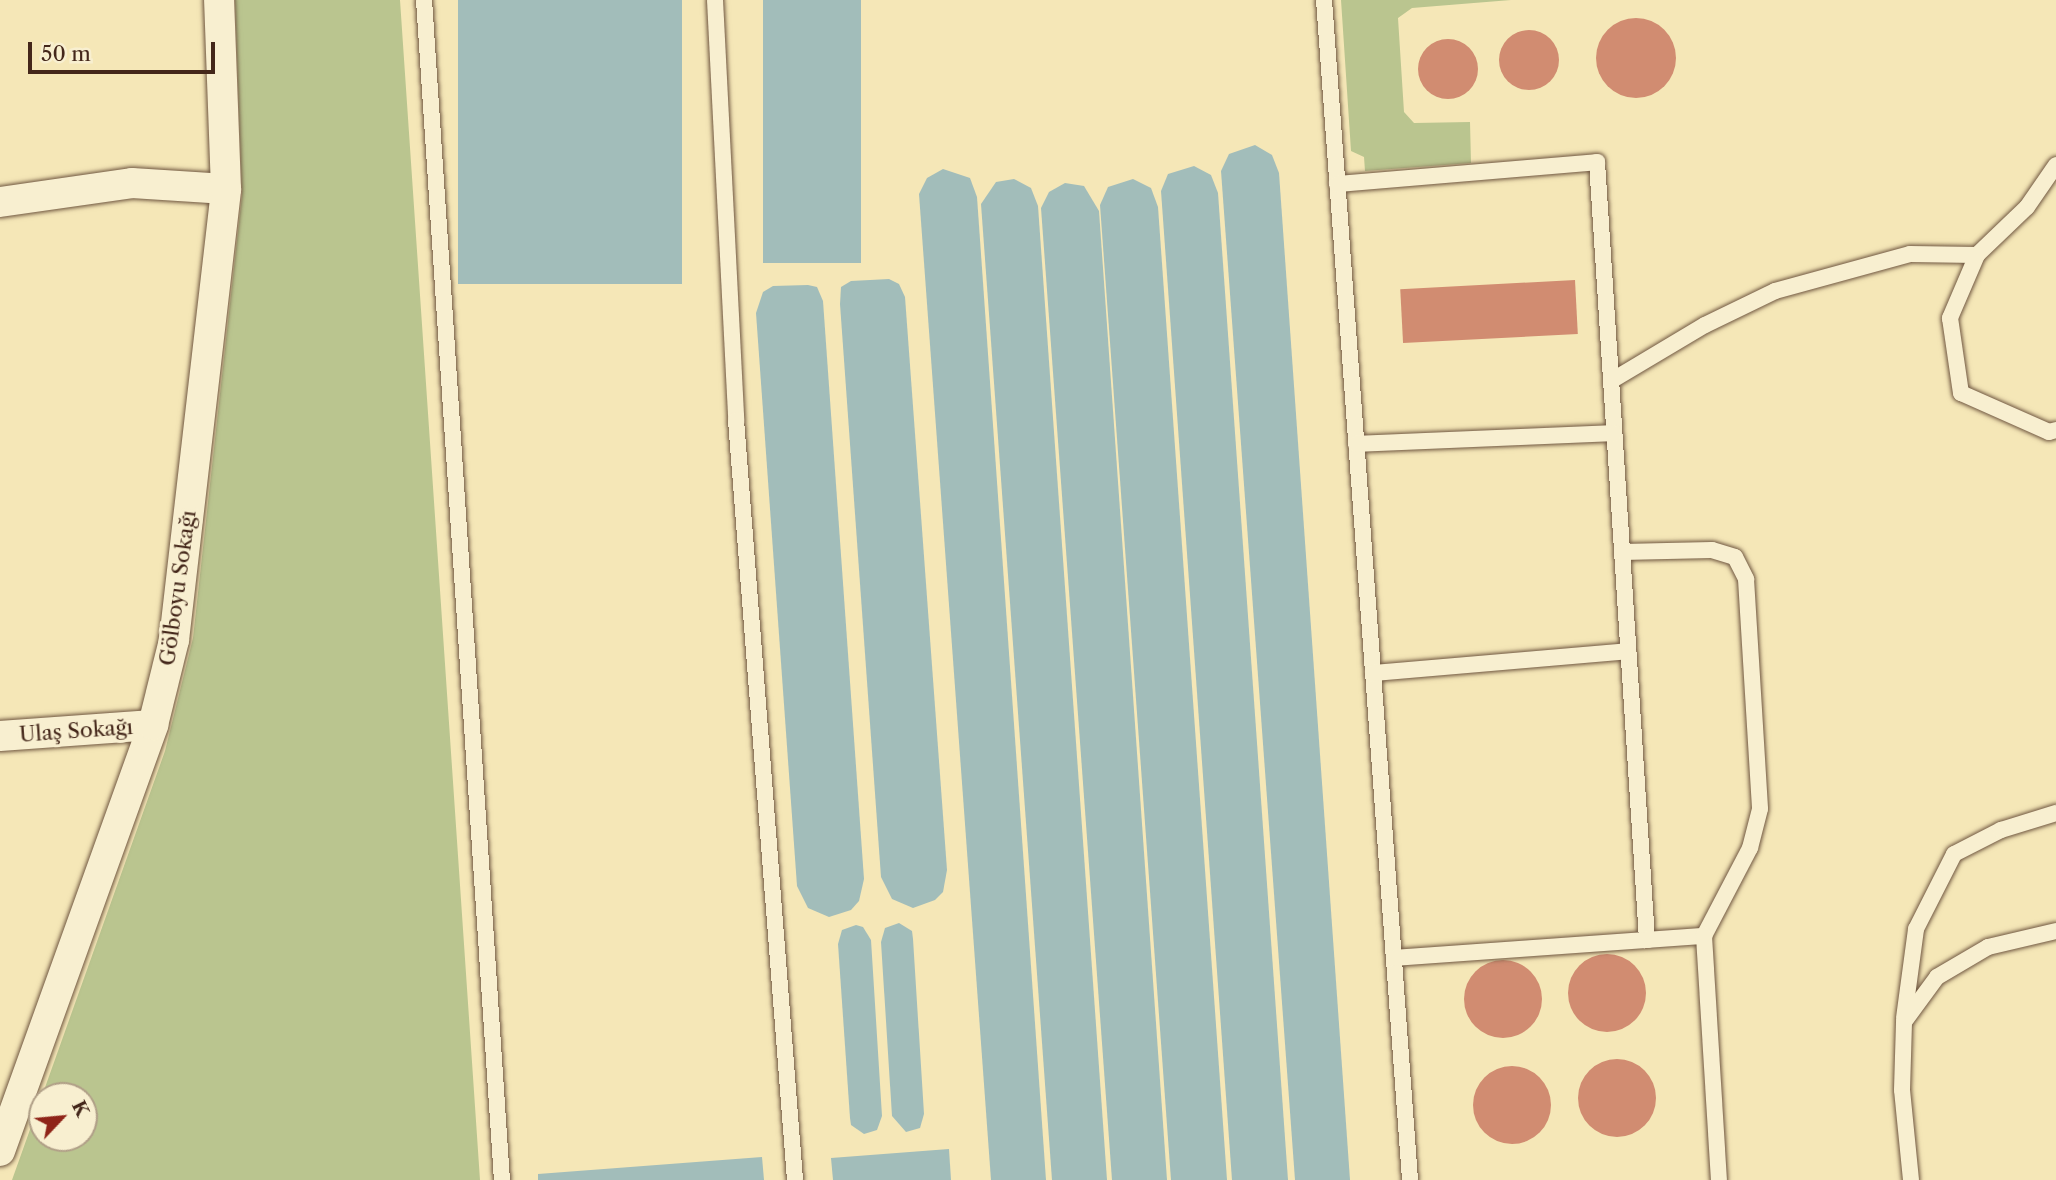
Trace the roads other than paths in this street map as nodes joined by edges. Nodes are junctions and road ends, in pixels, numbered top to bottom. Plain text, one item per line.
1 (219, 0) edge
2 (424, 0) edge
3 (715, 0) edge
4 (1324, 0) edge
5 (2056, 165) edge
6 (1337, 184) junction
7 (226, 189) junction
8 (0, 202) edge
9 (1978, 255) junction
10 (1611, 381) junction
11 (2056, 430) edge
12 (1614, 433) junction
13 (1356, 444) junction
14 (1622, 552) junction
15 (1628, 650) junction
16 (1373, 673) junction
17 (153, 725) junction
18 (0, 736) edge
19 (2056, 813) edge
20 (2056, 931) edge
21 (1704, 936) junction
22 (1647, 940) junction
23 (1394, 958) junction
24 (1904, 1022) junction
25 (0, 1151) edge
26 (502, 1180) edge
27 (795, 1180) edge
28 (1410, 1180) edge
29 (1719, 1180) edge
30 (1911, 1180) edge

1 - 7 street, Gölboyu Sokağı
2 - 26 lane
3 - 27 lane
4 - 6 lane
5 - 9 lane
6 - 10 lane
6 - 13 lane
7 - 8 street
7 - 17 street, Gölboyu Sokağı
9 - 10 lane
9 - 11 lane
10 - 12 lane
12 - 13 lane
12 - 14 lane
13 - 16 lane
14 - 15 lane
14 - 21 lane
15 - 16 lane
15 - 22 lane
16 - 23 lane
17 - 18 street, Ulaş Sokağı
17 - 25 street, Gölboyu Sokağı
19 - 24 lane
20 - 24 lane
21 - 22 lane
21 - 29 lane
22 - 23 lane
23 - 28 lane
24 - 30 lane

